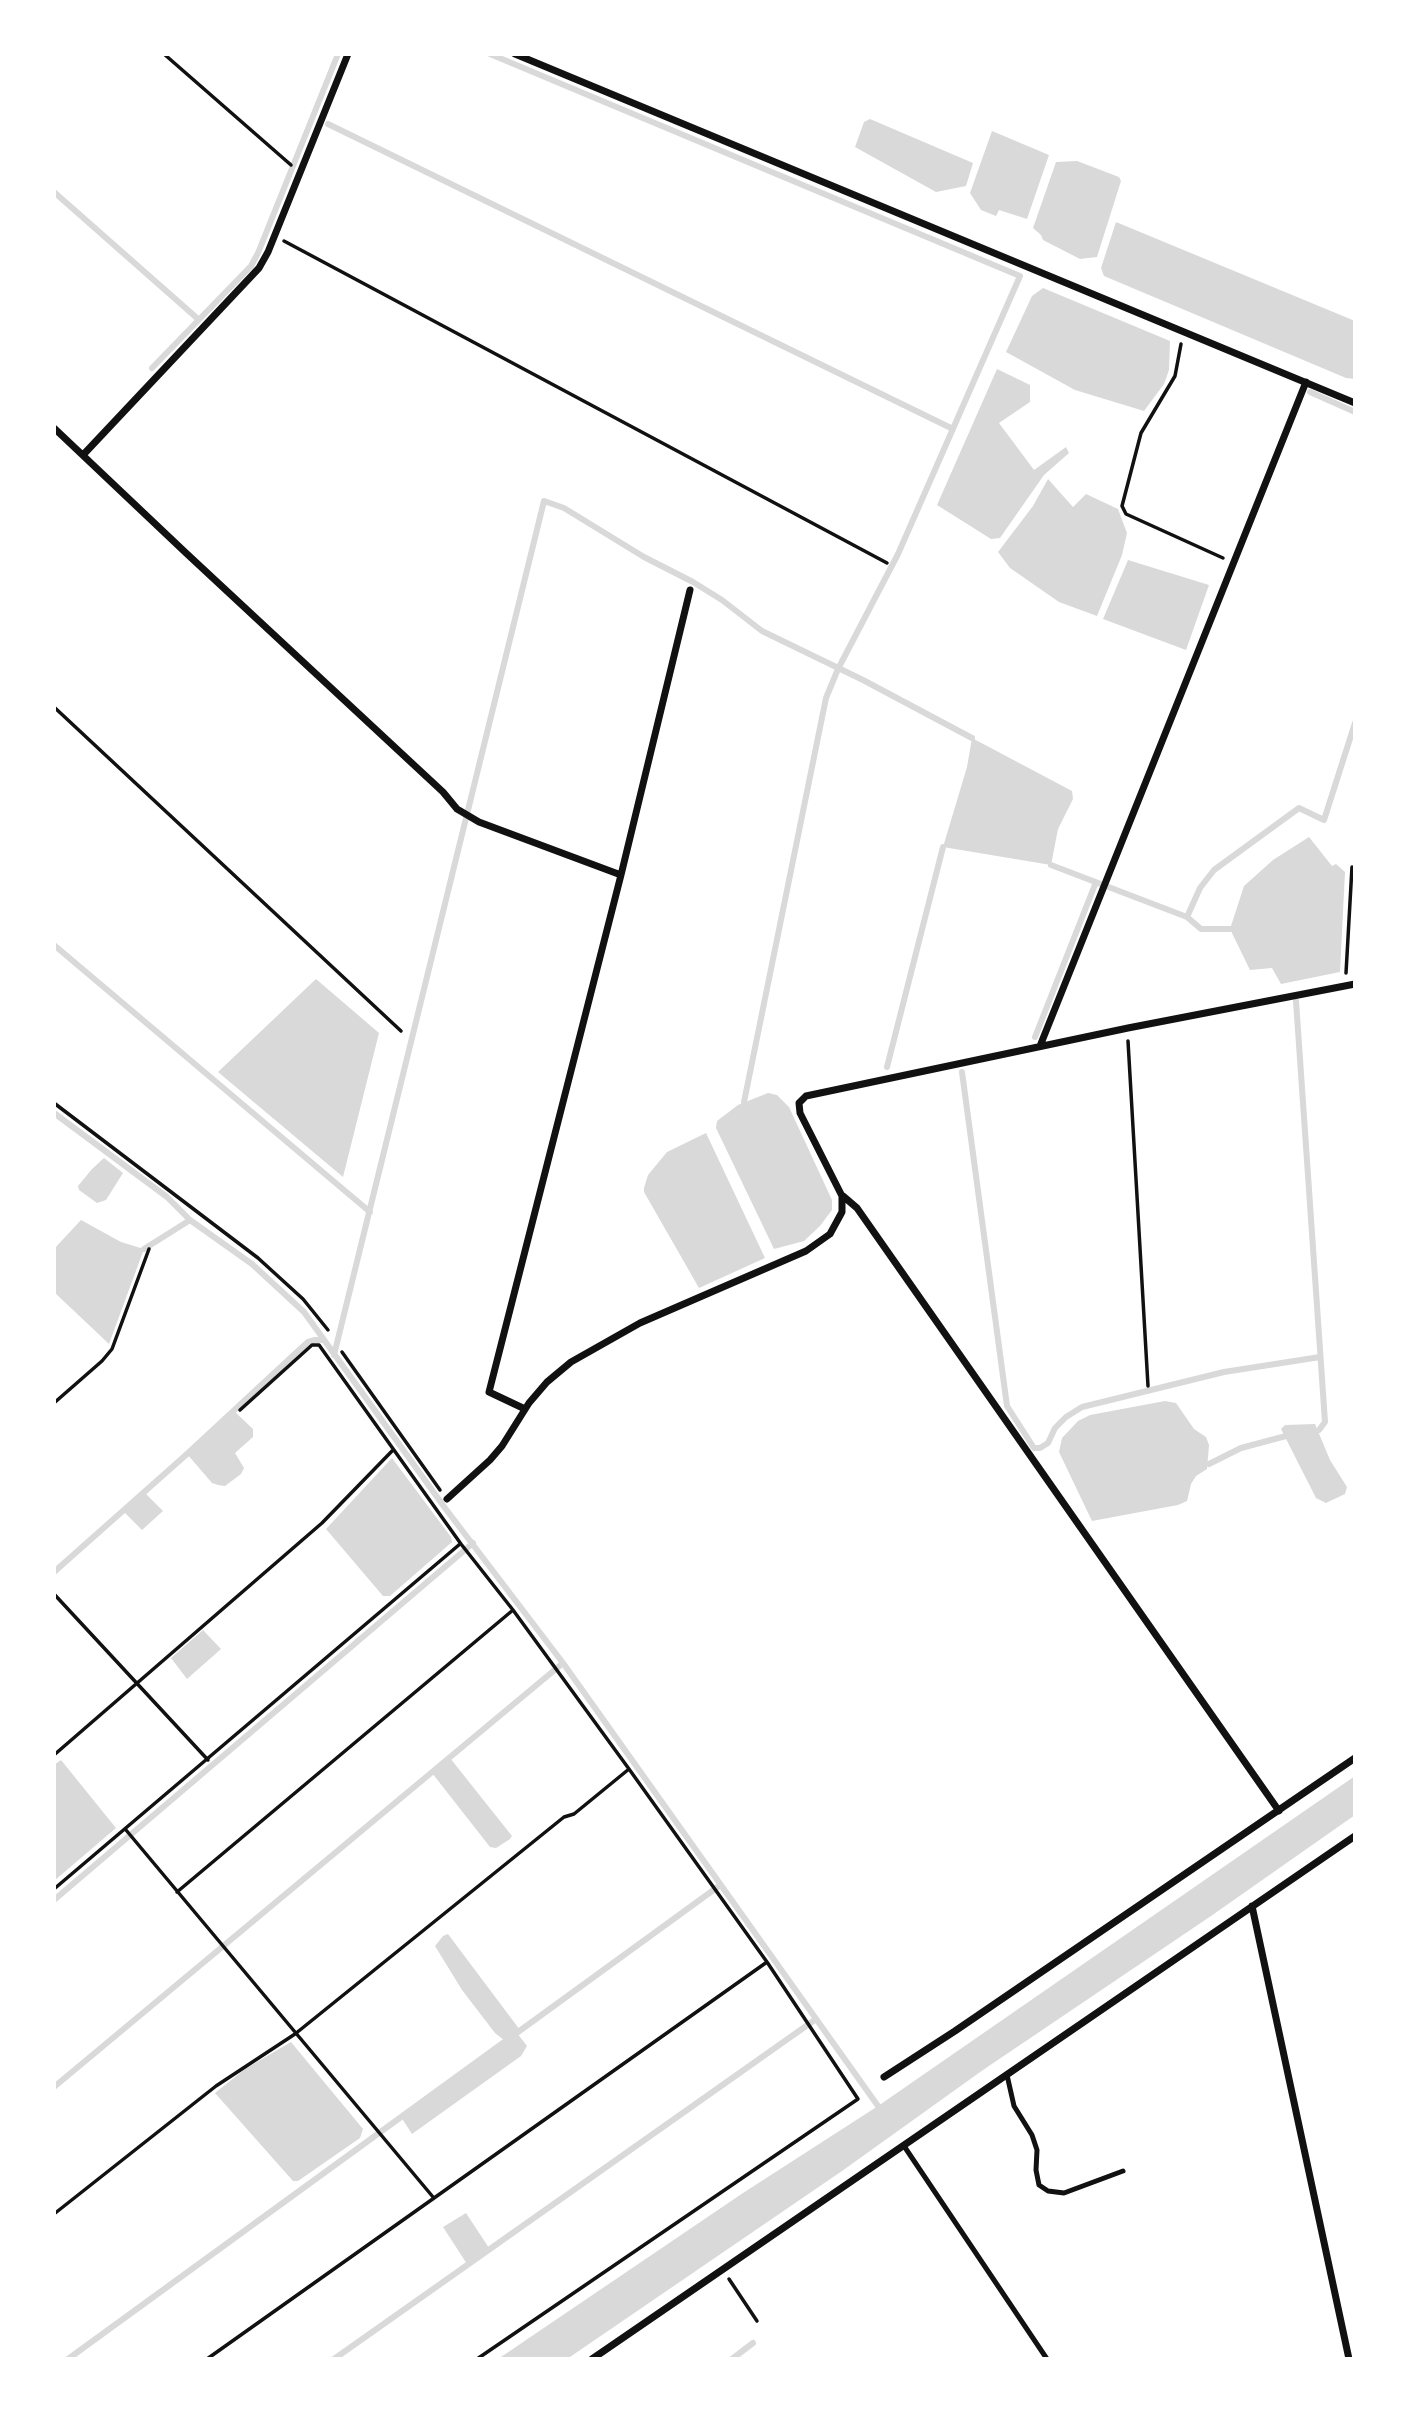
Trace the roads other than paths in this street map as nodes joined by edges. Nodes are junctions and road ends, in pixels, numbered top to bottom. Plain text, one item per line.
1 (348, 54) edge
2 (515, 54) edge
3 (1306, 382) junction
4 (1355, 403) edge
5 (54, 428) edge
6 (83, 455) junction
7 (690, 590) dead end
8 (621, 875) junction
9 (1355, 984) edge
10 (1040, 1046) junction
11 (842, 1196) junction
12 (524, 1409) junction
13 (447, 1499) road end
14 (1355, 1758) edge
15 (1279, 1811) junction
16 (1355, 1836) edge
17 (1252, 1906) junction
18 (1007, 2075) junction
19 (884, 2077) dead end
20 (904, 2146) junction
21 (1123, 2171) dead end
22 (592, 2359) edge
23 (1046, 2359) edge
24 (1349, 2359) edge

1 - 6 street
2 - 3 street
3 - 4 street
3 - 10 street
5 - 6 street
6 - 8 street
7 - 8 street
8 - 12 street
9 - 10 street
10 - 11 street
11 - 12 street
11 - 15 street
12 - 13 street
14 - 15 street
15 - 19 street
16 - 17 street
17 - 18 street
17 - 24 street
18 - 20 street
18 - 21 lane
20 - 22 street
20 - 23 lane

